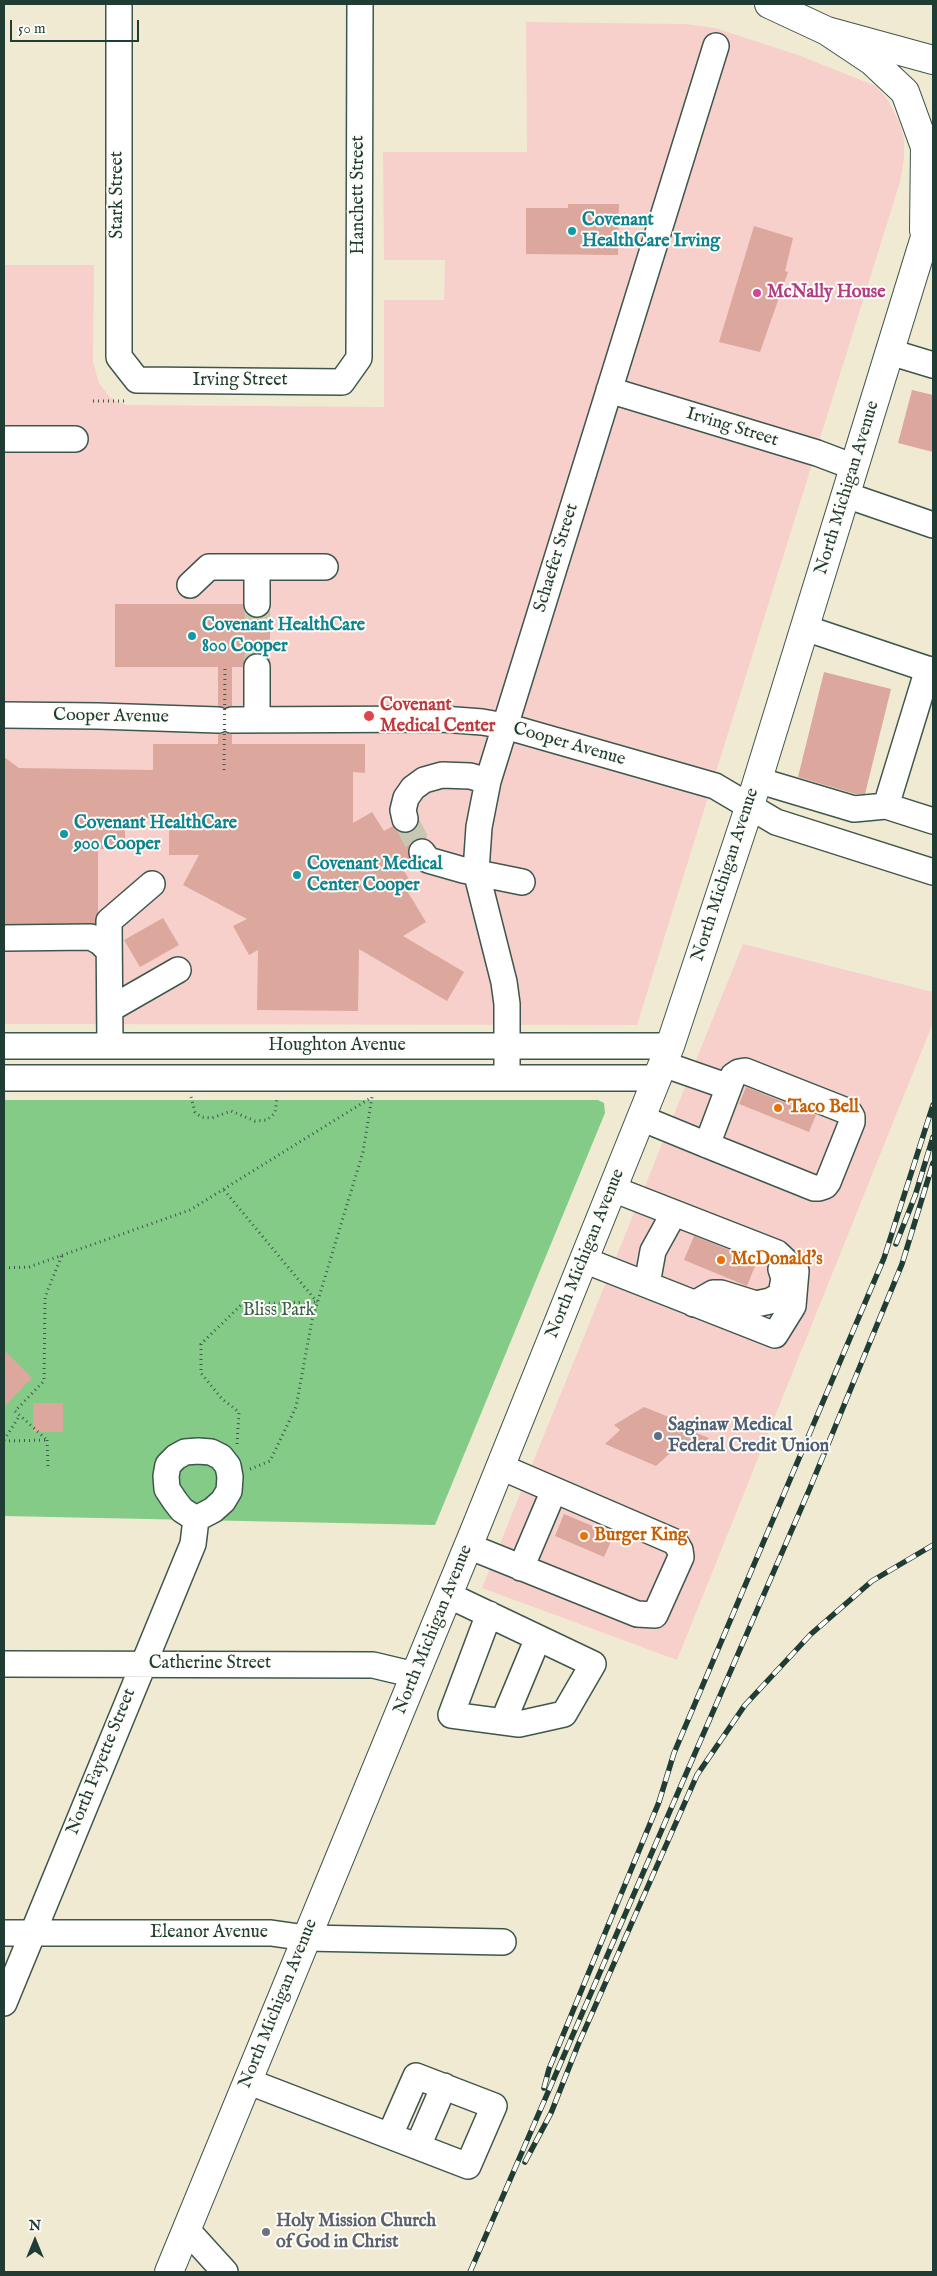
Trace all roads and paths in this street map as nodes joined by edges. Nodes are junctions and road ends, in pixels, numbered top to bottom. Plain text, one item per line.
1 (119, 4) edge
2 (360, 4) edge
3 (769, 4) edge
4 (827, 31) junction
5 (716, 46) dead end
6 (933, 60) edge
7 (933, 212) edge
8 (924, 242) junction
9 (890, 352) junction
10 (933, 365) edge
11 (342, 382) joint
12 (609, 390) junction
13 (131, 391) junction
14 (93, 401) dead end
15 (4, 438) edge
16 (75, 438) dead end
17 (854, 467) junction
18 (846, 495) junction
19 (933, 525) edge
20 (257, 567) junction
21 (325, 567) dead end
22 (190, 585) dead end
23 (257, 604) tunnel mouth
24 (804, 628) junction
25 (225, 667) dead end
26 (257, 667) tunnel mouth
27 (931, 670) edge
28 (4, 715) edge
29 (257, 720) junction
30 (505, 726) junction
31 (224, 770) dead end
32 (488, 781) junction
33 (754, 792) junction
34 (886, 806) junction
35 (405, 819) tunnel mouth
36 (933, 821) edge
37 (422, 852) tunnel mouth
38 (476, 871) junction
39 (933, 872) edge
40 (522, 882) dead end
41 (152, 884) dead end
42 (4, 938) edge
43 (110, 951) junction
44 (178, 970) dead end
45 (110, 1009) junction
46 (4, 1046) edge
47 (110, 1046) junction
48 (507, 1046) junction
49 (664, 1062) junction
50 (507, 1077) junction
51 (4, 1078) edge
52 (728, 1087) junction
53 (191, 1096) dead end
54 (277, 1096) dead end
55 (642, 1118) junction
56 (707, 1145) junction
57 (613, 1189) junction
58 (224, 1190) junction
59 (676, 1214) junction
60 (63, 1255) junction
61 (584, 1260) junction
62 (4, 1268) edge
63 (646, 1284) junction
64 (317, 1302) junction
65 (694, 1304) junction
66 (20, 1415) junction
67 (47, 1440) junction
68 (4, 1441) edge
69 (237, 1448) dead end
70 (48, 1466) dead end
71 (501, 1466) junction
72 (244, 1472) dead end
73 (562, 1493) junction
74 (196, 1519) dead end
75 (468, 1546) junction
76 (521, 1568) junction
77 (448, 1595) junction
78 (489, 1614) junction
79 (538, 1638) junction
80 (4, 1664) edge
81 (142, 1664) junction
82 (416, 1675) junction
83 (503, 1722) junction
84 (4, 1933) edge
85 (33, 1933) junction
86 (306, 1938) junction
87 (503, 1942) dead end
88 (4, 2003) edge
89 (247, 2081) junction
90 (444, 2086) junction
91 (390, 2135) junction
92 (418, 2146) junction
93 (186, 2229) junction
94 (169, 2272) edge
95 (225, 2272) edge

1 - 13 street, Stark Street
2 - 11 street, Hanchett Street
3 - 4 main road
4 - 6 main road
4 - 8 main road
5 - 12 street, Schaefer Street
7 - 8 main road, North Michigan Avenue
8 - 9 main road, North Michigan Avenue
9 - 10 street
9 - 17 main road, North Michigan Avenue
11 - 13 street, Irving Street
12 - 17 street, Irving Street
12 - 30 street, Schaefer Street
13 - 14 path
15 - 16 street
17 - 18 main road, North Michigan Avenue
18 - 19 street
18 - 24 main road, North Michigan Avenue
20 - 21 street
20 - 22 street
20 - 23 street
24 - 27 street
24 - 33 main road, North Michigan Avenue
25 - 31 path, bridge
26 - 29 street
27 - 34 street
28 - 29 street, Cooper Avenue
29 - 30 street, Cooper Avenue
30 - 32 street, Schaefer Street
30 - 33 street, Cooper Avenue
32 - 35 street
32 - 38 street, Schaefer Street
33 - 34 street
33 - 39 street
33 - 49 main road, North Michigan Avenue
34 - 36 street
37 - 38 street
38 - 40 street
38 - 48 street, Schaefer Street
41 - 43 street
42 - 43 street
43 - 45 street
44 - 45 street
45 - 47 street
46 - 47 street, Houghton Avenue
47 - 48 street, Houghton Avenue
48 - 49 street, Houghton Avenue
48 - 50 street, Schaefer Street
49 - 50 street, Houghton Avenue
49 - 52 street
49 - 55 main road, North Michigan Avenue
50 - 51 street, Houghton Avenue
52 - 56 street
52 - 56 street
53 - 54 path
55 - 56 street
55 - 57 main road, North Michigan Avenue
57 - 59 street
57 - 61 main road, North Michigan Avenue
58 - 60 path
58 - 64 path
58 - 64 path
59 - 63 street
59 - 65 street
59 - 65 street
60 - 62 path
60 - 66 path
61 - 63 street
61 - 71 main road, North Michigan Avenue
63 - 65 street
64 - 69 path
64 - 72 path
66 - 67 path
66 - 68 path
67 - 68 path
67 - 70 path
71 - 73 street
71 - 75 main road, North Michigan Avenue
73 - 76 street
73 - 76 street
74 - 81 street, North Fayette Street
75 - 76 street
75 - 77 main road, North Michigan Avenue
77 - 78 street
77 - 82 main road, North Michigan Avenue
78 - 79 street
78 - 83 street
79 - 83 street
79 - 83 street
80 - 81 street, Catherine Street
81 - 82 street, Catherine Street
81 - 85 street, North Fayette Street
82 - 86 main road, North Michigan Avenue
84 - 85 street, Eleanor Avenue
85 - 86 street, Eleanor Avenue
85 - 88 street, North Fayette Street
86 - 87 street, Eleanor Avenue
86 - 89 main road, North Michigan Avenue
89 - 91 street
89 - 93 main road, North Michigan Avenue
90 - 91 street
90 - 92 street
90 - 92 street
91 - 92 street
93 - 94 main road, North Michigan Avenue
93 - 95 street

